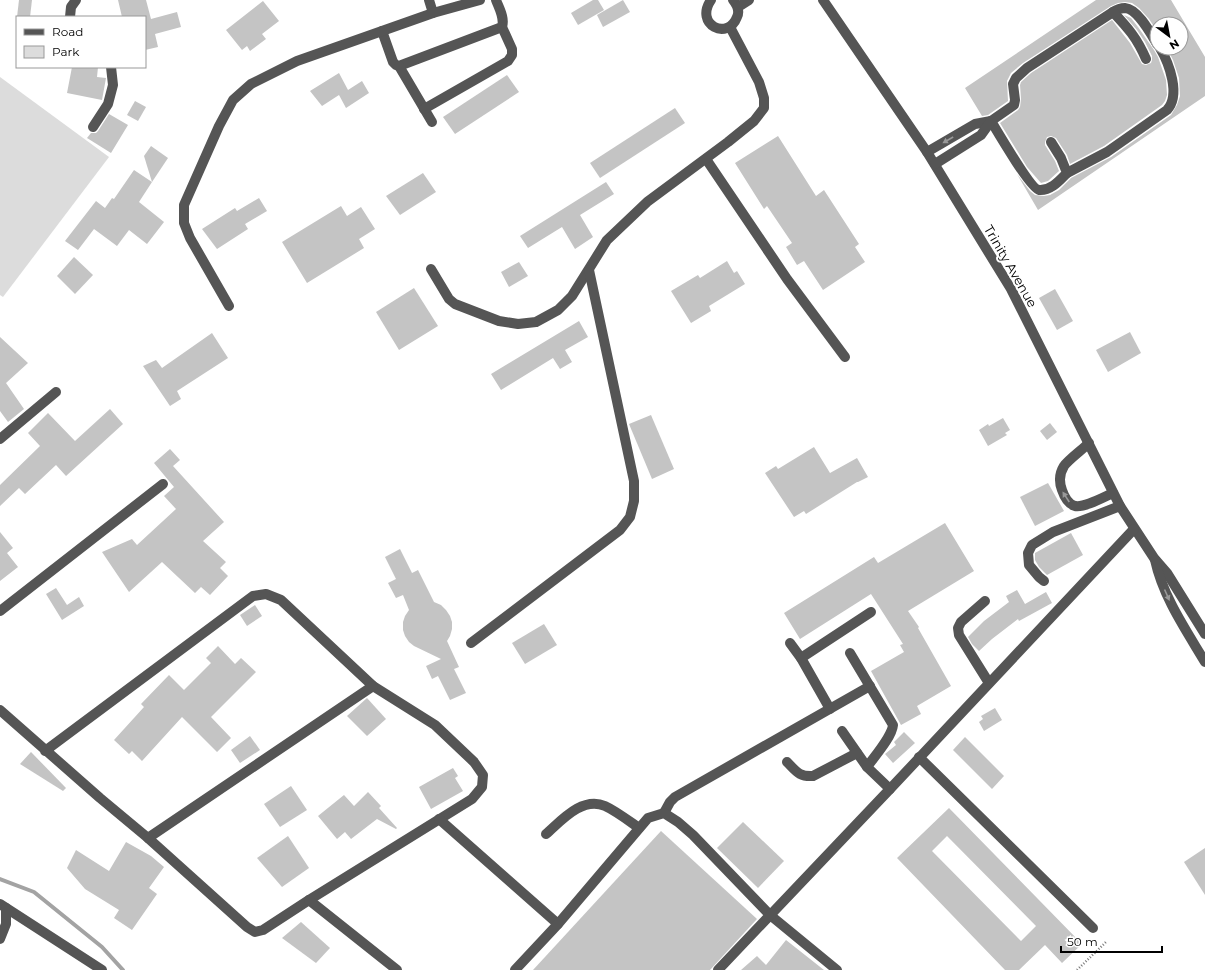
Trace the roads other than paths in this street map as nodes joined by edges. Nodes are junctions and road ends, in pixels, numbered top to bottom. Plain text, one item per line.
1 (76, 0) edge
2 (429, 0) edge
3 (480, 0) edge
4 (496, 0) edge
5 (711, 0) edge
6 (749, 0) edge
7 (823, 0) edge
8 (736, 3) edge
9 (1113, 12) junction
10 (433, 14) junction
11 (70, 16) edge
12 (502, 27) junction
13 (730, 27) junction
14 (382, 31) junction
15 (1149, 32) edge
16 (1164, 56) edge
17 (1146, 59) dead end
18 (399, 66) junction
19 (111, 68) edge
20 (424, 109) junction
21 (991, 121) junction
22 (432, 122) dead end
23 (93, 127) dead end
24 (1051, 142) dead end
25 (927, 152) junction
26 (706, 158) junction
27 (935, 164) junction
28 (1067, 173) junction
29 (431, 270) dead end
30 (589, 270) junction
31 (229, 306) dead end
32 (845, 357) dead end
33 (56, 392) dead end
34 (0, 438) edge
35 (1089, 443) junction
36 (163, 484) dead end
37 (1113, 493) junction
38 (1120, 506) junction
39 (1134, 528) junction
40 (1154, 558) junction
41 (1044, 581) dead end
42 (985, 601) dead end
43 (0, 611) edge
44 (871, 612) dead end
45 (1205, 634) edge
46 (471, 643) dead end
47 (790, 643) dead end
48 (850, 653) dead end
49 (801, 658) junction
50 (1205, 662) edge
51 (989, 682) junction
52 (373, 686) junction
53 (870, 686) junction
54 (830, 708) junction
55 (0, 710) edge
56 (842, 731) dead end
57 (45, 751) junction
58 (857, 753) junction
59 (919, 757) junction
60 (787, 762) dead end
61 (867, 767) junction
62 (890, 789) junction
63 (664, 813) junction
64 (439, 819) junction
65 (640, 828) junction
66 (546, 834) dead end
67 (148, 838) junction
68 (309, 900) junction
69 (3, 906) edge
70 (770, 915) junction
71 (558, 924) junction
72 (1093, 928) dead end
73 (0, 939) edge
74 (102, 970) edge
75 (397, 970) edge
76 (515, 970) edge
77 (718, 970) edge
78 (837, 970) edge

1 - 11 street
2 - 10 street
3 - 10 street
4 - 12 street
5 - 13 street
6 - 8 street
7 - 25 street, Trinity Avenue
8 - 13 street
9 - 15 street
9 - 17 street
9 - 21 street
10 - 14 street
12 - 18 street
12 - 20 street
13 - 26 street
14 - 18 street
14 - 31 street
16 - 28 street
18 - 20 street
19 - 23 street
20 - 22 street
21 -> 25 street
21 - 27 street
21 - 28 street
24 - 28 street
25 - 27 street, Trinity Avenue
26 - 30 street
26 - 32 street
27 - 35 street, Trinity Avenue
29 - 30 street
30 - 46 street
33 - 34 street
35 - 37 street, Trinity Avenue
37 -> 35 street
36 - 43 street
37 - 38 street, Trinity Avenue
38 - 39 street, Trinity Avenue
38 - 41 street
39 - 40 street, Trinity Avenue
39 - 51 street
40 - 45 street, Trinity Avenue
40 -> 50 street, Trinity Avenue
42 - 51 street
44 - 49 street
47 - 49 street
48 - 53 street
49 - 54 street
51 - 59 street
52 - 57 street
52 - 64 street
52 - 67 street
53 - 54 street
53 - 61 street
54 - 63 street
55 - 57 street
56 - 58 street
57 - 67 street
58 - 60 street
58 - 61 street
59 - 62 street
59 - 72 street
61 - 62 street
62 - 70 street
63 - 65 street
63 - 70 street
64 - 68 street
64 - 71 street
65 - 66 street
65 - 71 street
67 - 68 street
68 - 75 street
69 - 73 street
69 - 74 street
70 - 77 street
70 - 78 street
71 - 76 street

